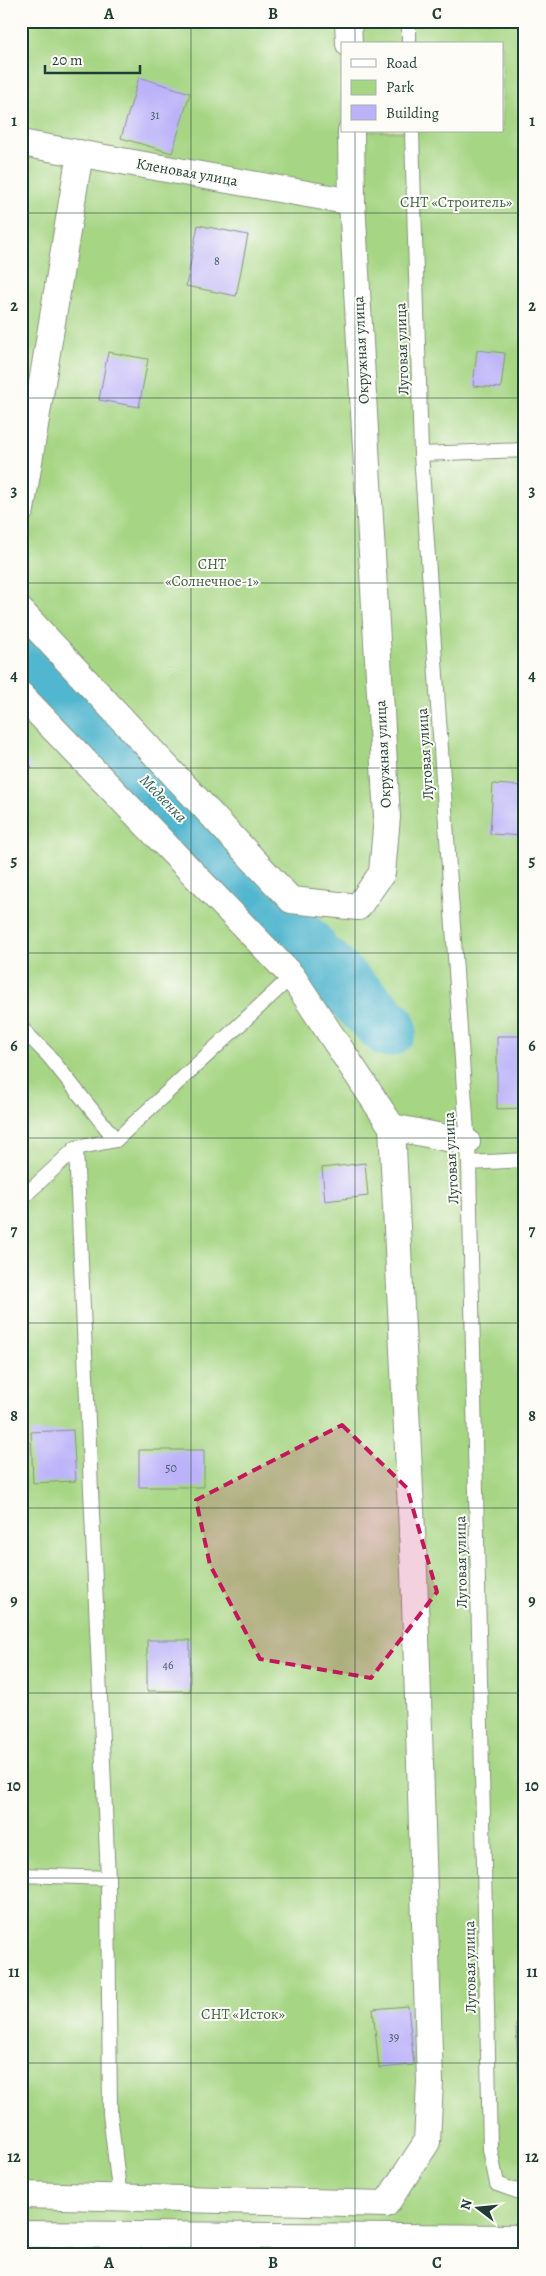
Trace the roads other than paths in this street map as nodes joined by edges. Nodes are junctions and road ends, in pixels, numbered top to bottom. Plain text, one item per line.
1 (348, 21) edge
2 (408, 21) edge
3 (349, 42) edge
4 (409, 42) edge
5 (351, 132) edge
6 (412, 132) edge
7 (21, 142) edge
8 (80, 153) junction
9 (352, 202) junction
10 (525, 450) edge
11 (421, 454) junction
12 (21, 510) edge
13 (21, 611) edge
14 (21, 694) edge
15 (292, 976) junction
16 (21, 1028) edge
17 (392, 1126) junction
18 (116, 1140) junction
19 (76, 1148) junction
20 (468, 1152) junction
21 (525, 1160) edge
22 (21, 1199) edge
23 (21, 1875) edge
24 (108, 1878) junction
25 (525, 2194) edge
26 (21, 2195) edge
27 (120, 2198) junction
28 (21, 2234) edge
29 (525, 2238) edge

1 - 3 street
2 - 4 lane
5 - 9 street, Окружная улица
6 - 11 lane, Луговая улица
7 - 8 street, Кленовая улица
8 - 9 street, Кленовая улица
8 - 12 street
9 - 13 street, Окружная улица
10 - 11 lane
11 - 20 lane, Луговая улица
14 - 15 street
15 - 17 street
15 - 18 lane
16 - 18 lane
17 - 20 street
17 - 27 street
18 - 19 lane
19 - 22 lane
19 - 24 lane
20 - 21 lane
20 - 25 lane, Луговая улица
23 - 24 lane
24 - 27 lane
26 - 27 street
28 - 29 street

